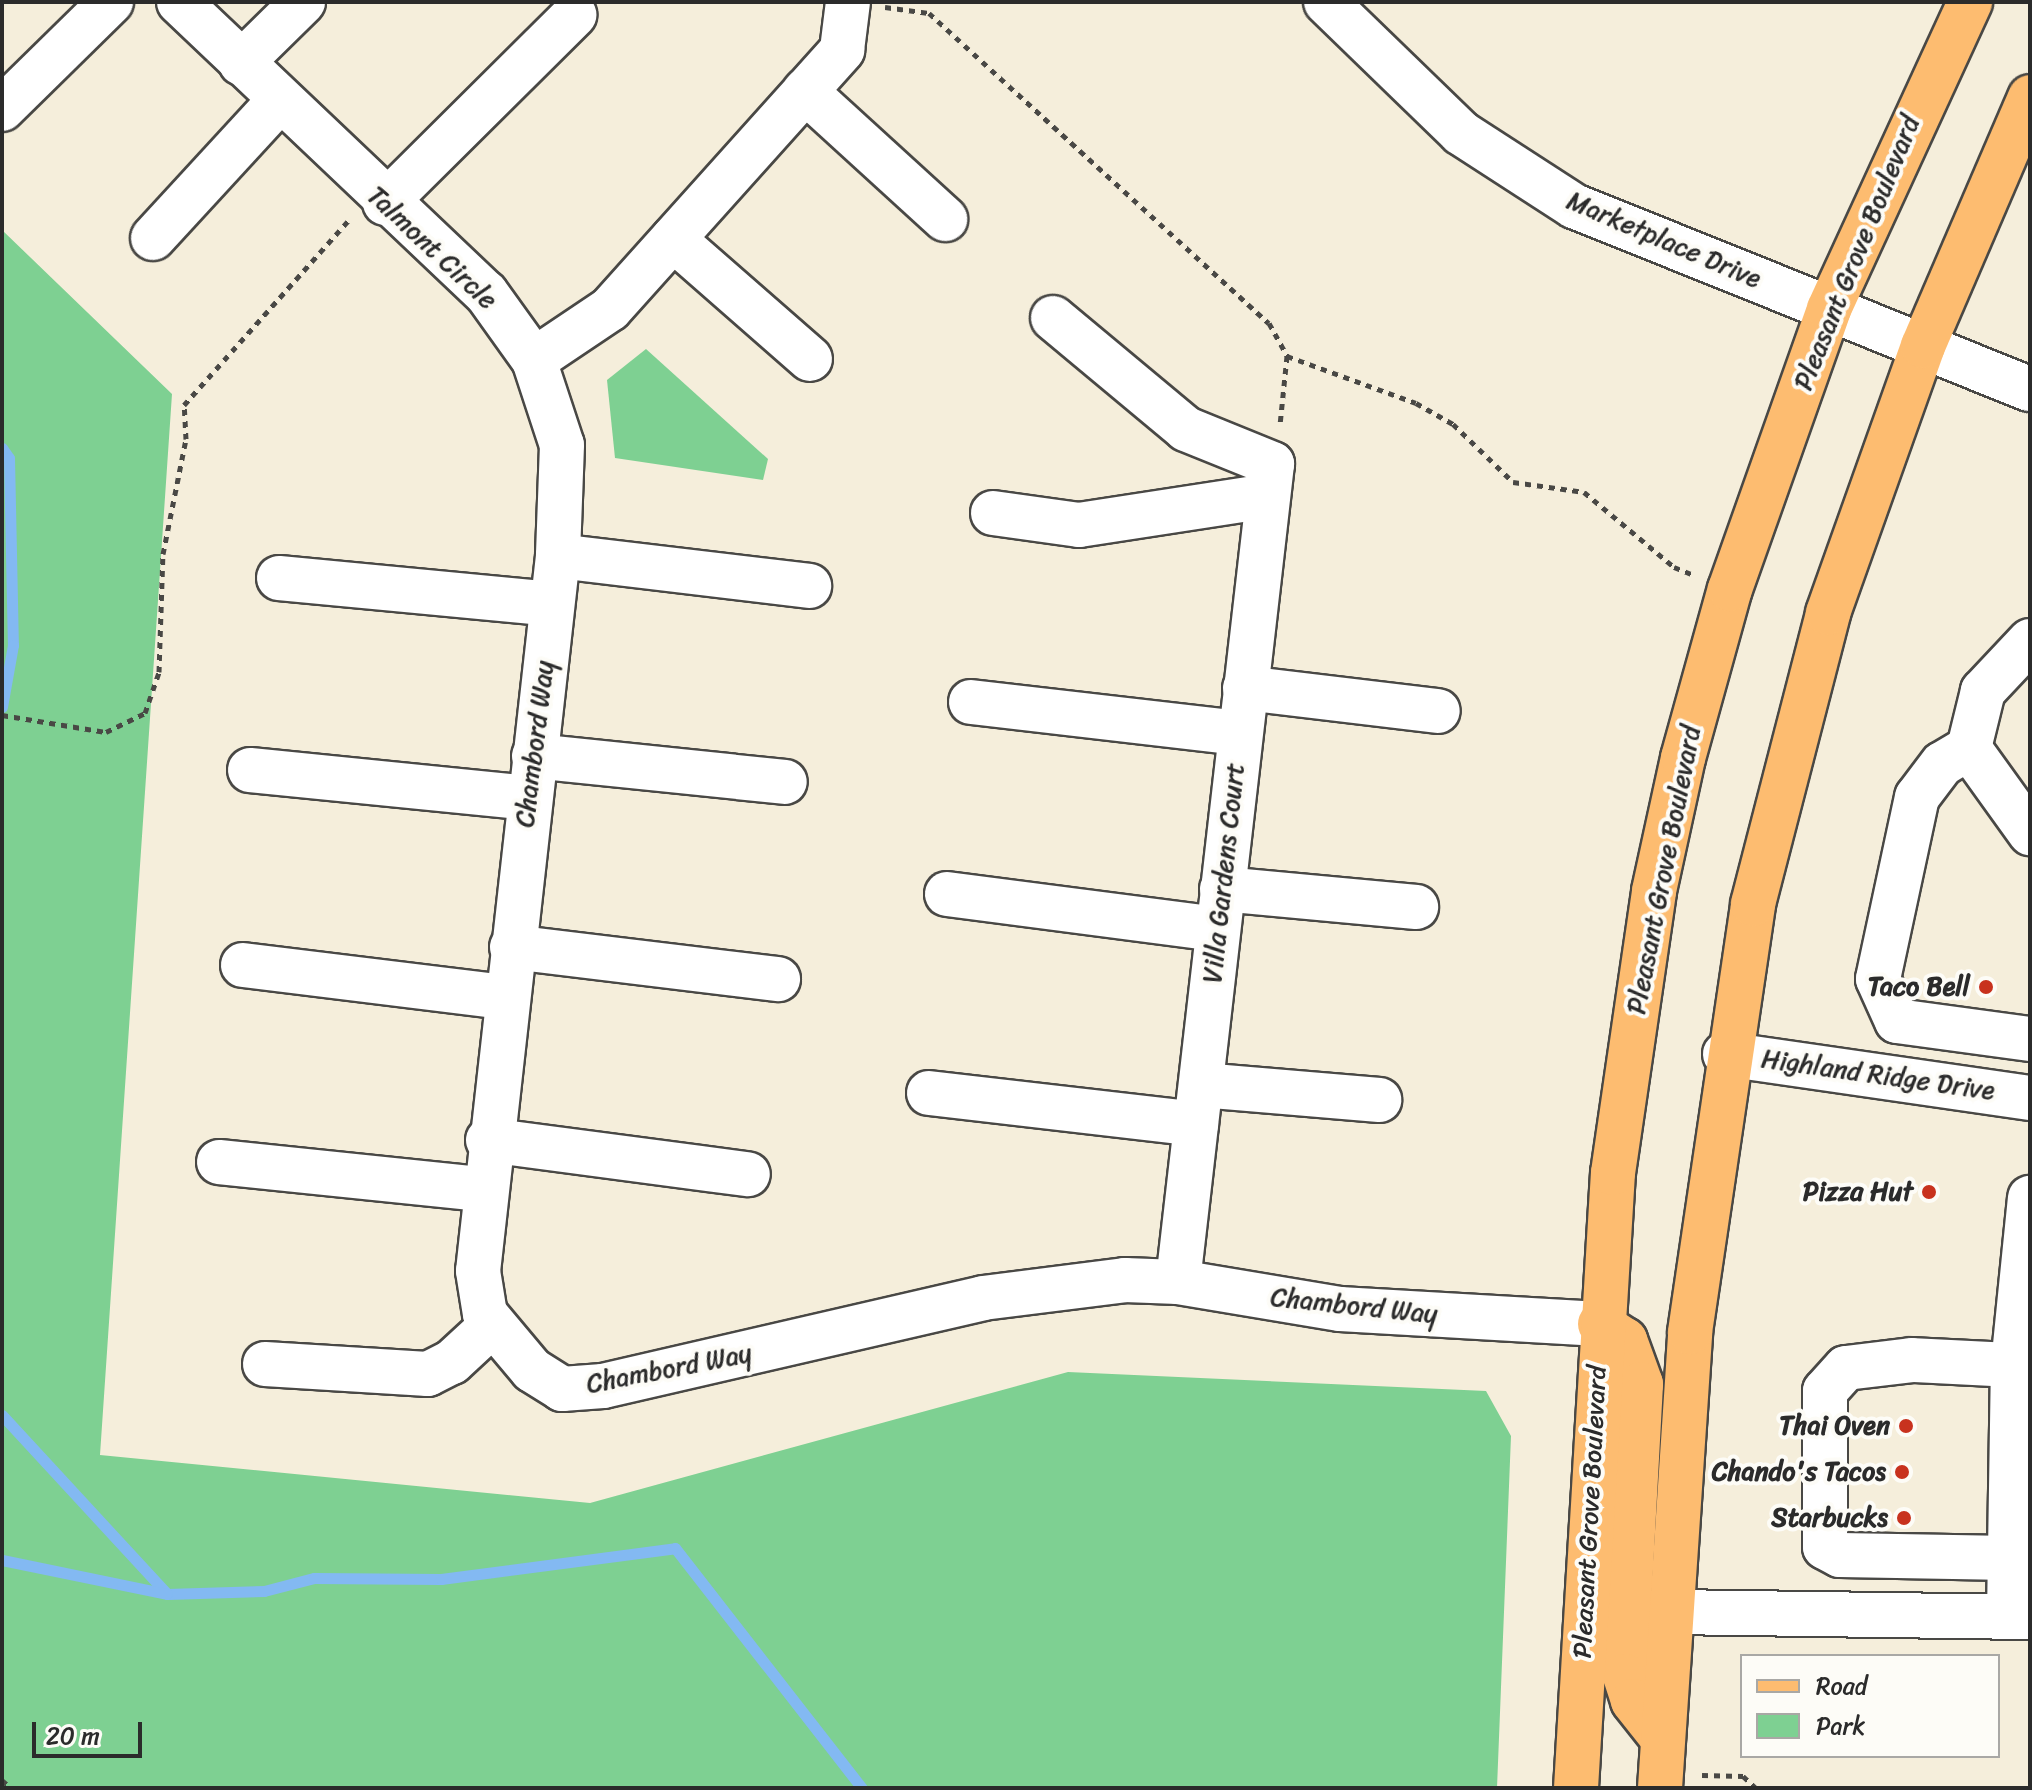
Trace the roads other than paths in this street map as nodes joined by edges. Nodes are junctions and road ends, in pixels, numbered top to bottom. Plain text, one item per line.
1 (111, 2) edge
2 (179, 2) edge
3 (303, 2) edge
4 (848, 2) edge
5 (1326, 2) edge
6 (1970, 2) edge
7 (574, 15) dead end
8 (241, 63) junction
9 (805, 91) junction
10 (2030, 97) edge
11 (279, 101) junction
12 (2, 109) edge
13 (380, 198) junction
14 (945, 219) dead end
15 (153, 238) dead end
16 (673, 239) junction
17 (1829, 309) junction
18 (1053, 318) dead end
19 (1923, 346) junction
20 (810, 359) dead end
21 (534, 360) junction
22 (2030, 389) edge
23 (1270, 480) junction
24 (993, 513) dead end
25 (558, 556) junction
26 (279, 578) dead end
27 (809, 586) dead end
28 (552, 604) junction
29 (2030, 641) edge
30 (1245, 688) junction
31 (971, 702) dead end
32 (1438, 711) dead end
33 (1240, 733) junction
34 (1969, 748) junction
35 (534, 756) junction
36 (250, 770) dead end
37 (785, 782) dead end
38 (529, 798) junction
39 (2030, 833) edge
40 (947, 894) dead end
41 (1416, 907) dead end
42 (1220, 909) junction
43 (512, 947) junction
44 (243, 965) dead end
45 (778, 979) dead end
46 (505, 997) junction
47 (2030, 1039) edge
48 (1725, 1054) junction
49 (929, 1093) dead end
50 (2030, 1098) edge
51 (1379, 1100) dead end
52 (1198, 1104) junction
53 (488, 1140) junction
54 (219, 1162) dead end
55 (748, 1174) dead end
56 (482, 1189) junction
57 (2030, 1198) edge
58 (1178, 1282) junction
59 (1600, 1324) junction
60 (492, 1325) junction
61 (265, 1364) dead end
62 (2022, 1366) edge
63 (2010, 1558) junction
64 (1669, 1612) junction
65 (2020, 1616) edge
66 (1661, 1767) edge
67 (1576, 1788) edge

1 - 12 street
2 - 8 street, Talmont Circle
3 - 8 street
4 - 9 street
5 - 17 street, Marketplace Drive
6 - 17 main road, Pleasant Grove Boulevard
7 - 13 street
8 - 11 street, Talmont Circle
9 - 14 street
9 - 16 street
10 - 19 main road
11 - 13 street, Talmont Circle
11 - 15 street
13 - 21 street, Talmont Circle
16 - 20 street
16 - 21 street
17 - 19 street, Marketplace Drive
17 - 59 main road, Pleasant Grove Boulevard
18 - 23 street
19 - 22 street, Marketplace Drive
19 - 48 main road
21 - 25 street, Chambord Way
23 - 24 street
23 - 30 street, Villa Gardens Court
25 - 27 street
25 - 28 street, Chambord Way
26 - 28 street
28 - 35 street, Chambord Way
29 - 34 street
30 - 32 street
30 - 33 street, Villa Gardens Court
31 - 33 street
33 - 42 street, Villa Gardens Court
34 - 39 street
34 - 47 street
35 - 37 street
35 - 38 street, Chambord Way
36 - 38 street
38 - 43 street, Chambord Way
40 - 42 street
41 - 42 street
42 - 52 street, Villa Gardens Court
43 - 45 street
43 - 46 street, Chambord Way
44 - 46 street
46 - 53 street, Chambord Way
48 - 50 street, Highland Ridge Drive
48 - 64 main road
49 - 52 street
51 - 52 street
52 - 58 street, Villa Gardens Court
53 - 55 street
53 - 56 street, Chambord Way
54 - 56 street
56 - 60 street, Chambord Way
57 - 62 street
58 - 59 street, Chambord Way
58 - 60 street, Chambord Way
59 - 66 main road
59 - 67 main road, Pleasant Grove Boulevard
60 - 61 street
62 - 63 street
62 - 63 street
63 - 65 street
64 - 65 street
64 - 66 main road

